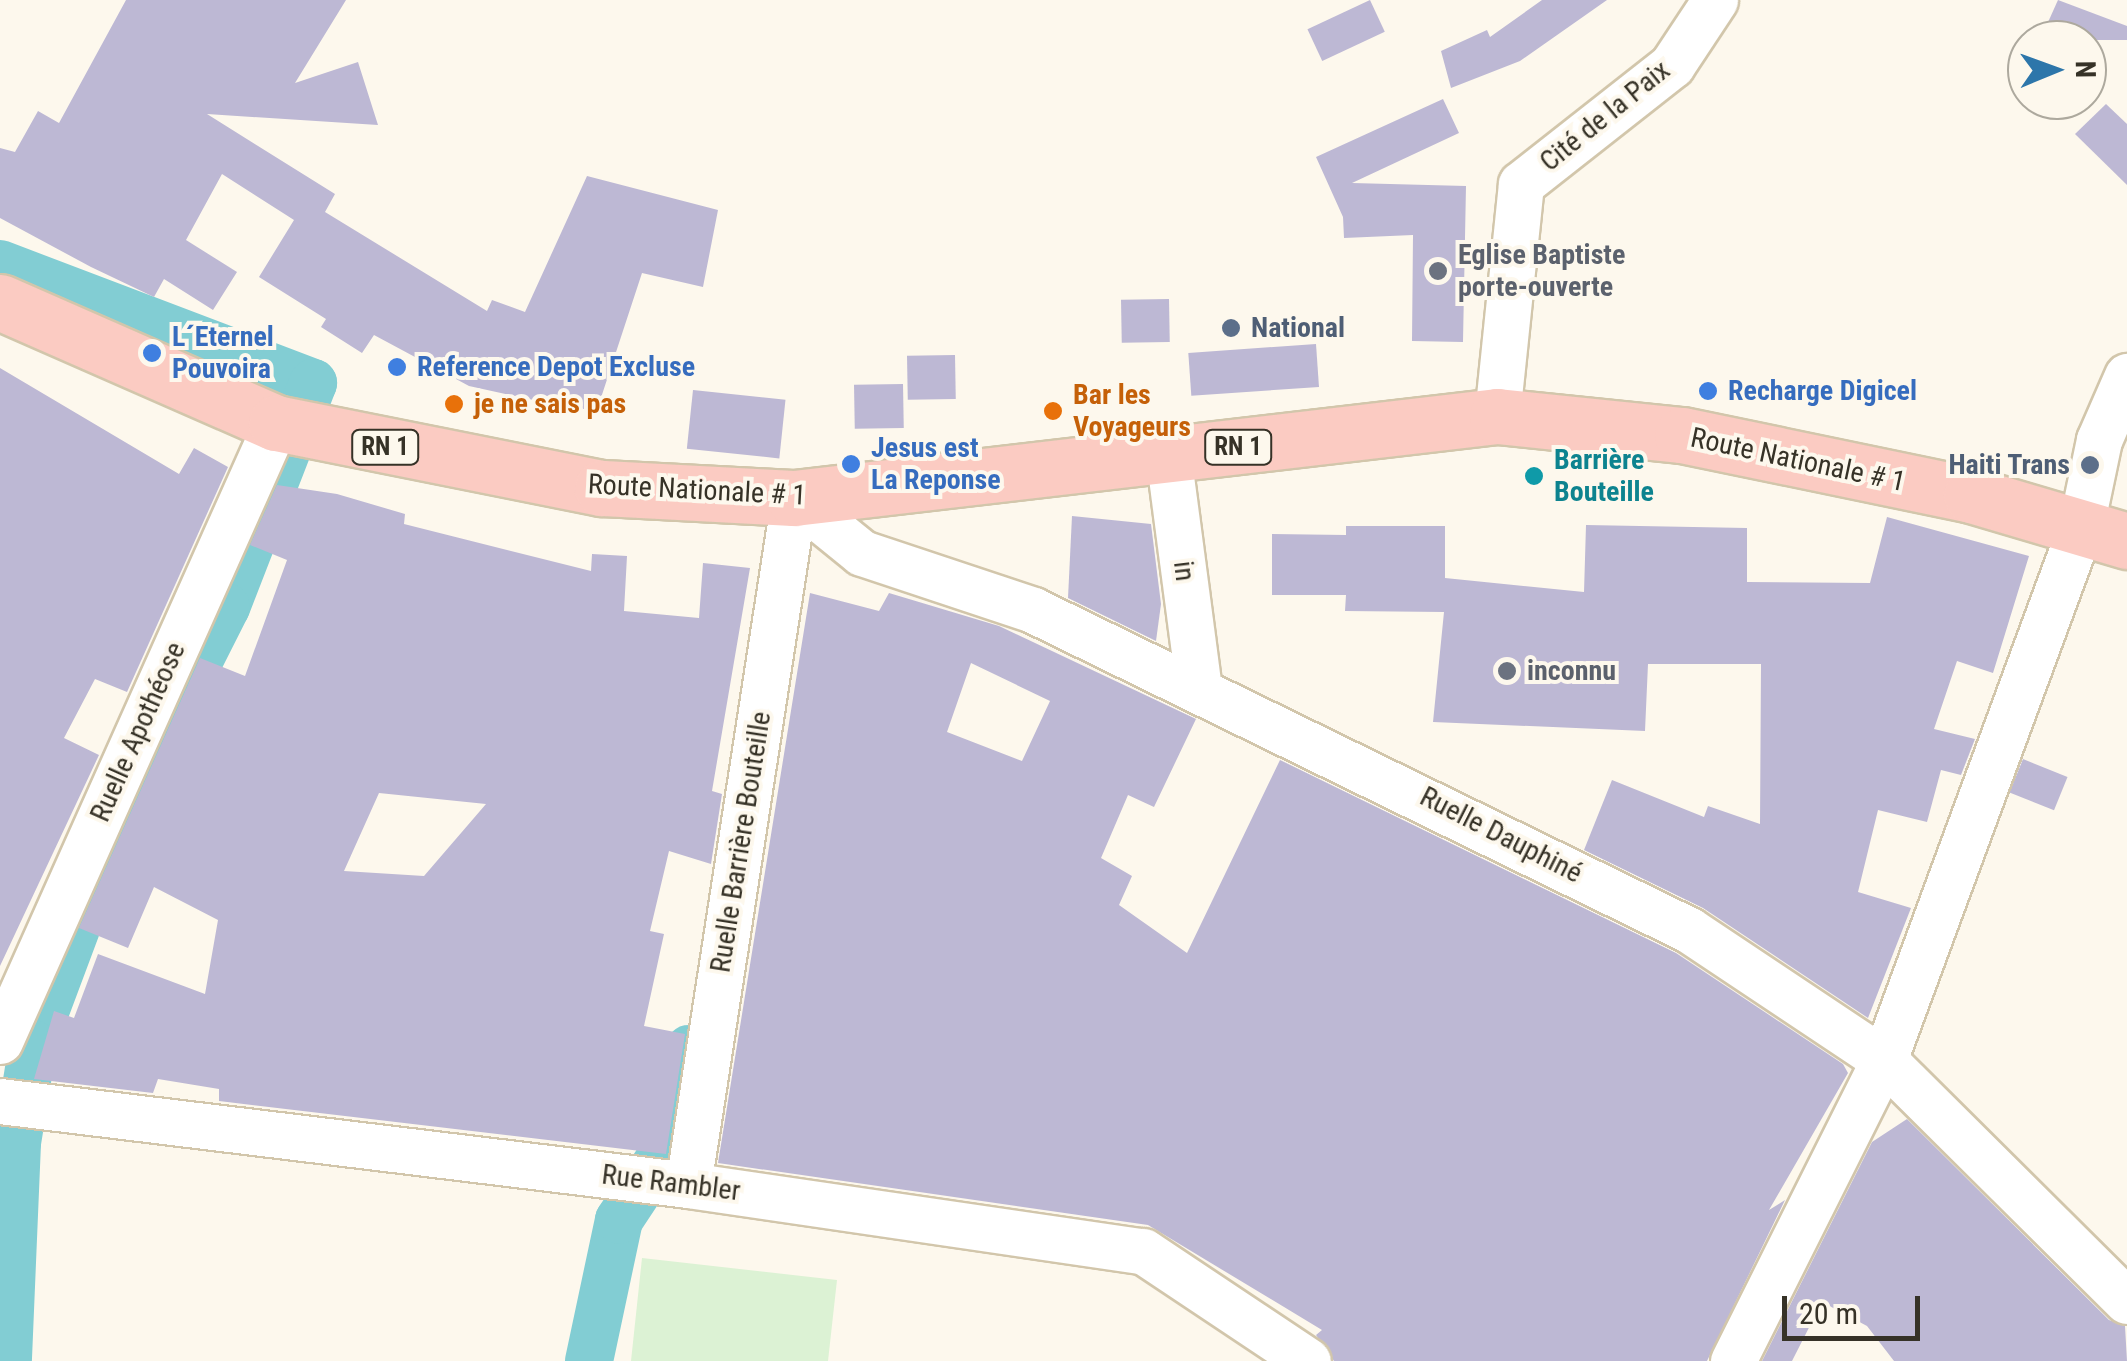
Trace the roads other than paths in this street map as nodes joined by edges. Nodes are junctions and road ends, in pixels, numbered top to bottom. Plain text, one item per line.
1 (1715, 0) edge
2 (0, 302) edge
3 (2127, 376) edge
4 (1497, 416) junction
5 (276, 424) junction
6 (1168, 454) junction
7 (794, 498) junction
8 (2104, 533) edge
9 (1199, 688) junction
10 (0, 1041) edge
11 (1884, 1060) junction
12 (0, 1101) edge
13 (688, 1185) junction
14 (2127, 1301) edge
15 (1308, 1361) edge
16 (1732, 1361) edge

1 - 4 street, Cité de la Paix
2 - 5 main road, Route Nationale # 1 / RN 1
3 - 8 street
4 - 6 main road, Route Nationale # 1 / RN 1
4 - 8 main road, Route Nationale # 1 / RN 1
5 - 7 main road, Route Nationale # 1 / RN 1
5 - 10 street, Ruelle Apothéose
6 - 7 main road, Route Nationale # 1 / RN 1
6 - 9 street, in
7 - 9 street, Ruelle Dauphiné
7 - 13 street, Ruelle Barrière Bouteille
8 - 11 street
9 - 11 street, Ruelle Dauphiné
11 - 14 street, Ruelle Dauphiné
11 - 16 street
12 - 13 street, Rue Rambler
13 - 15 street, Rue Rambler

